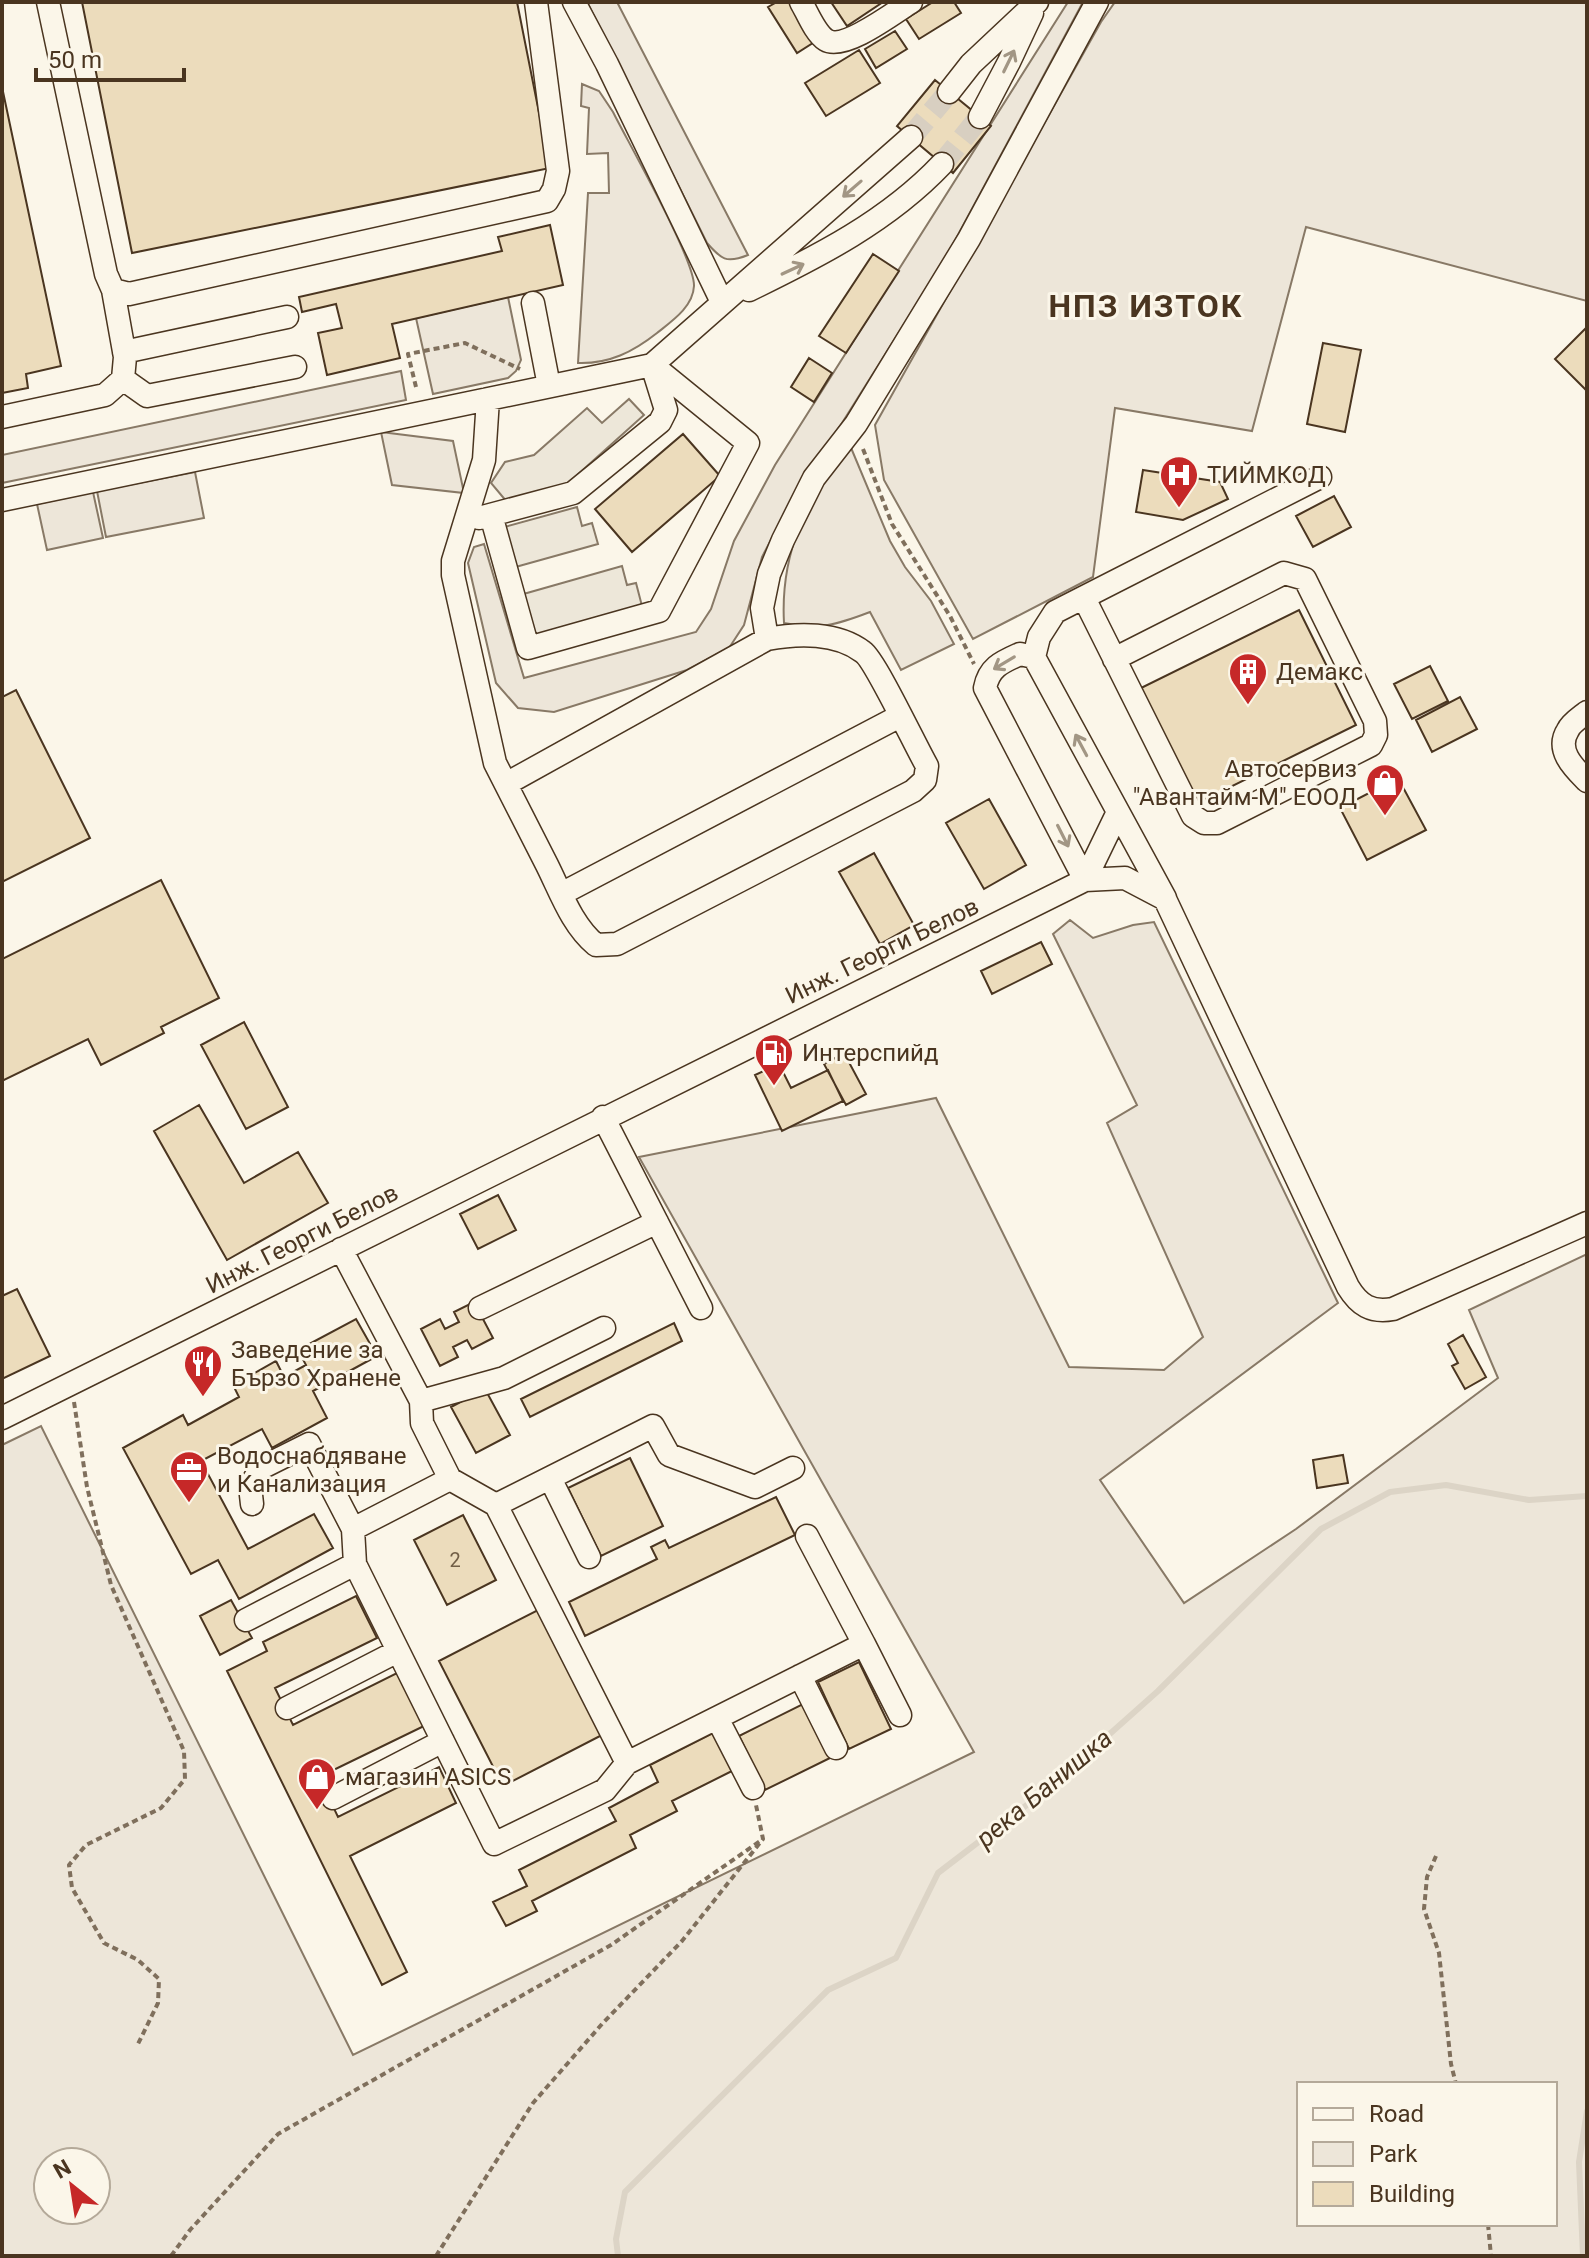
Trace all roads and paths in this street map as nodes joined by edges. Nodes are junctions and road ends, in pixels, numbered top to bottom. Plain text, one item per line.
1 (48, 2) edge
2 (536, 2) edge
3 (574, 2) edge
4 (801, 2) edge
5 (911, 2) edge
6 (1097, 2) edge
7 (1036, 3) edge
8 (949, 92) tunnel mouth
9 (980, 117) tunnel mouth
10 (911, 137) tunnel mouth
11 (942, 164) tunnel mouth
12 (113, 290) junction
13 (722, 302) junction
14 (533, 303) dead end
15 (287, 317) dead end
16 (124, 352) junction
17 (652, 365) junction
18 (295, 367) dead end
19 (520, 369) dead end
20 (123, 379) junction
21 (549, 386) junction
22 (416, 387) dead end
23 (488, 399) junction
24 (2, 417) edge
25 (856, 424) junction
26 (1320, 477) dead end
27 (2, 500) edge
28 (491, 515) junction
29 (467, 522) junction
30 (1084, 598) junction
31 (767, 639) junction
32 (1034, 657) junction
33 (1114, 659) junction
34 (985, 688) junction
35 (1587, 712) edge
36 (900, 716) junction
37 (1587, 781) edge
38 (506, 784) junction
39 (1117, 814) junction
40 (1085, 880) junction
41 (561, 894) junction
42 (1165, 899) junction
43 (603, 1117) junction
44 (657, 1222) junction
45 (1587, 1223) edge
46 (341, 1249) junction
47 (480, 1308) dead end
48 (701, 1308) dead end
49 (604, 1328) dead end
50 (72, 1384) junction
51 (421, 1401) junction
52 (2, 1418) edge
53 (793, 1468) dead end
54 (550, 1478) junction
55 (450, 1479) junction
56 (252, 1504) dead end
57 (496, 1505) junction
58 (353, 1529) junction
59 (807, 1536) dead end
60 (589, 1557) dead end
61 (355, 1564) junction
62 (246, 1620) dead end
63 (864, 1644) junction
64 (398, 1651) junction
65 (800, 1676) junction
66 (287, 1708) dead end
67 (900, 1715) dead end
68 (717, 1718) junction
69 (443, 1741) junction
70 (836, 1748) dead end
71 (627, 1763) junction
72 (753, 1788) joint
73 (333, 1798) dead end
74 (763, 1839) junction
75 (1436, 1856) dead end
76 (138, 2044) dead end
77 (1456, 2082) edge
78 (1488, 2226) edge
79 (171, 2256) edge
80 (436, 2256) edge
81 (1491, 2256) edge

1 - 12 street
2 - 12 street
3 - 13 street
4 - 5 street
6 - 25 street
7 - 8 street
9 -> 7 street
10 -> 13 street
13 -> 11 street
12 - 16 street
13 - 17 street
14 - 21 street
15 - 16 street
16 - 20 street
17 - 21 street
17 - 28 street
17 - 28 street
18 - 20 street
19 - 22 path
20 - 24 street
21 - 23 street
23 - 27 street
23 - 29 street
25 - 31 street
25 - 34 path
26 - 30 street
28 - 29 street
29 - 38 street
30 - 32 street
30 - 33 street
31 - 36 street
31 - 38 street
32 -> 34 street
39 -> 32 street
33 - 33 street
34 -> 40 street
35 - 37 street
36 - 41 street
36 - 41 street
38 - 41 street
39 - 40 street
39 - 42 street
40 - 42 street, Инж. Георги Белов
40 - 43 street, Инж. Георги Белов
42 - 45 street
43 - 44 street
43 - 46 street, Инж. Георги Белов
44 - 47 street
44 - 48 street
46 - 50 street, Инж. Георги Белов
46 - 51 street
49 - 51 street
50 - 52 street, Инж. Георги Белов
50 - 76 path
51 - 55 street
53 - 54 street
54 - 57 street
54 - 60 street
55 - 57 street
55 - 58 street
56 - 58 street
57 - 71 street
58 - 61 street
59 - 63 street
61 - 62 street
61 - 64 street
63 - 65 street
63 - 67 street
64 - 66 street
64 - 69 street
65 - 68 street
65 - 70 street
68 - 71 street
68 - 72 street
69 - 71 street
69 - 73 street
72 - 74 path
74 - 79 path
74 - 80 path
75 - 77 path
78 - 81 path

